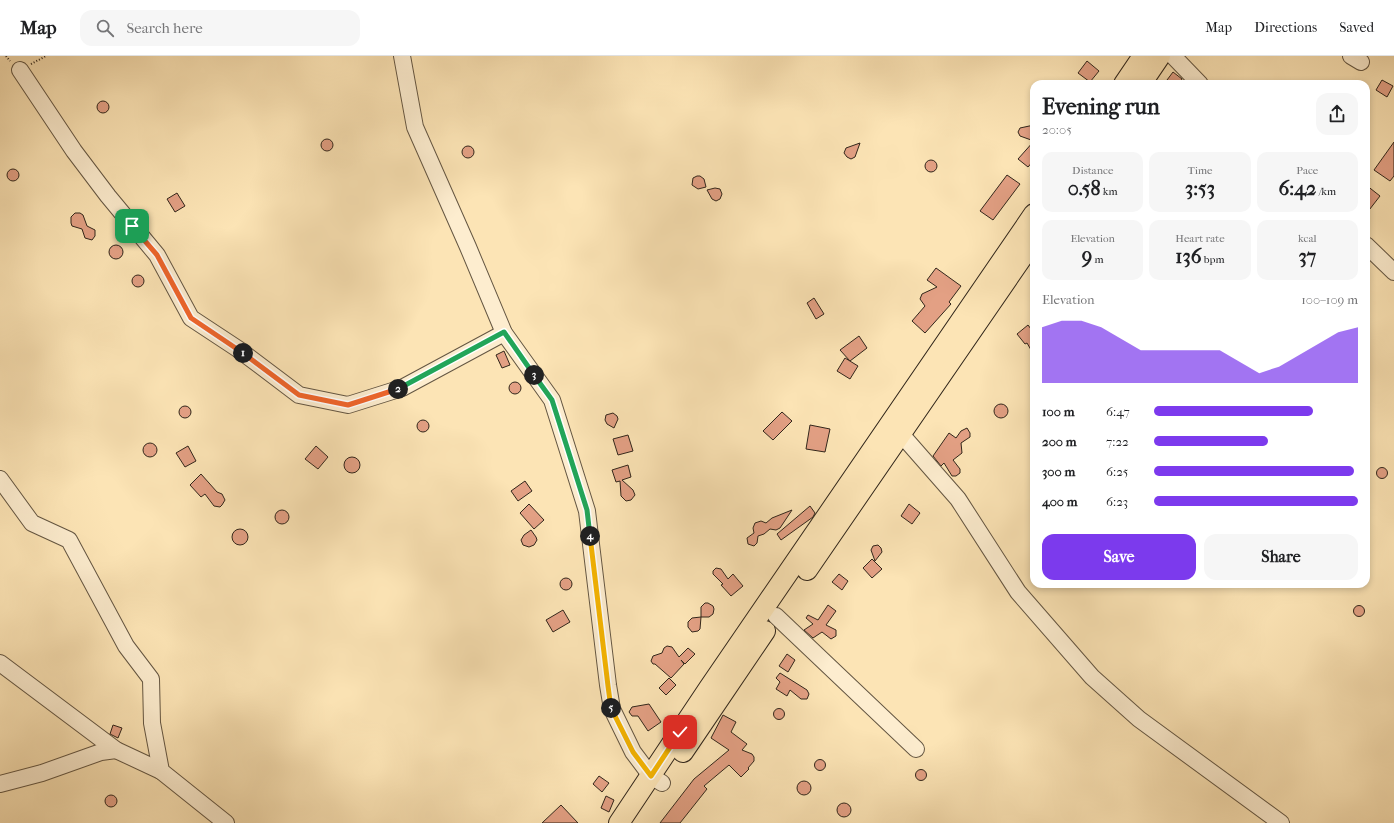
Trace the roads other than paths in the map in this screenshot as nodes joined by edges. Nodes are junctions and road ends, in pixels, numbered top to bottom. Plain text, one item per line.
1 (402, 56) edge
2 (1143, 56) edge
3 (1160, 56) edge
4 (1173, 56) edge
5 (20, 70) dead end
6 (1127, 80) edge
7 (1144, 80) edge
8 (1196, 80) edge
9 (1030, 220) edge
10 (1030, 246) edge
11 (1370, 249) edge
12 (1394, 272) edge
13 (504, 332) junction
14 (901, 434) junction
15 (0, 479) edge
16 (776, 616) junction
17 (0, 663) edge
18 (916, 749) dead end
19 (116, 750) junction
20 (161, 771) junction
21 (657, 779) junction
22 (0, 784) edge
23 (226, 823) edge
24 (619, 823) edge
25 (635, 823) edge
26 (1281, 823) edge

1 - 13 street
2 - 6 main road
3 - 7 main road
4 - 8 street
5 - 13 street
9 - 21 main road
10 - 14 main road
11 - 12 street
13 - 21 street
14 - 16 main road
14 - 26 street
15 - 20 street
16 - 18 street
16 - 21 main road
17 - 19 street
19 - 20 street
19 - 22 street
20 - 23 street
21 - 24 main road
21 - 25 main road

